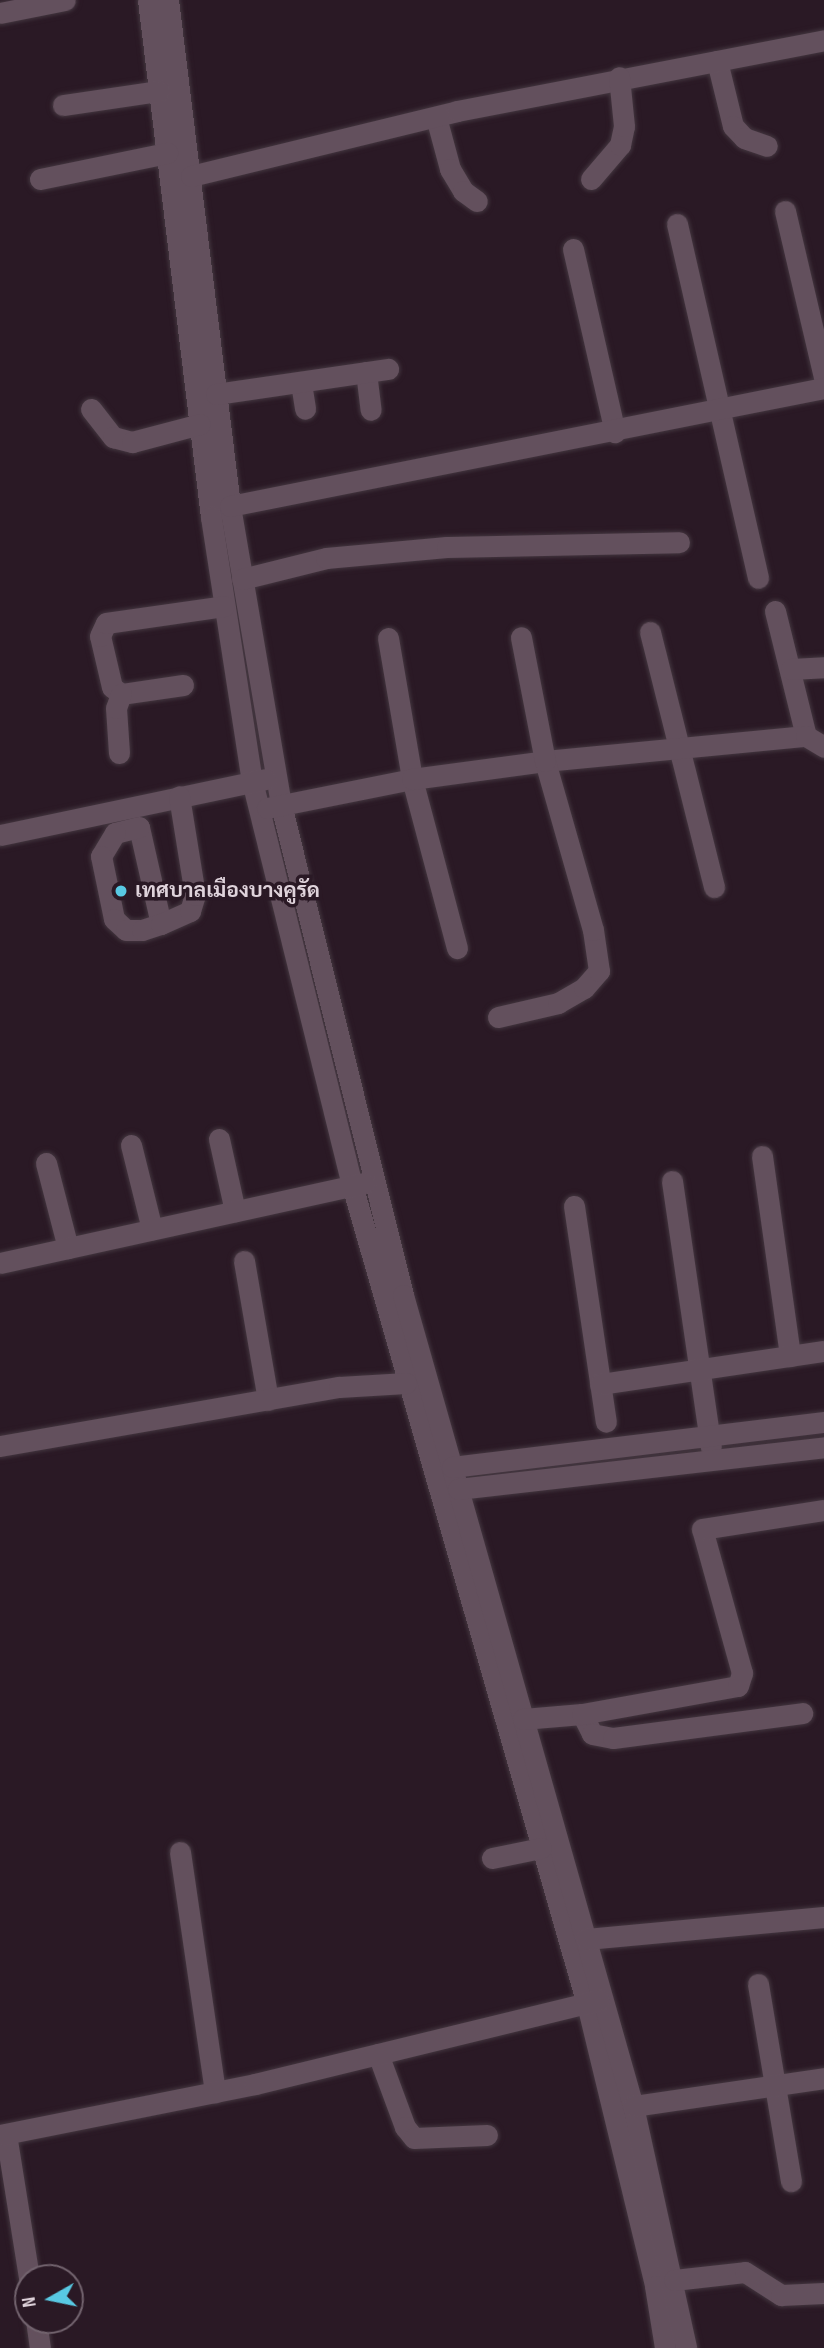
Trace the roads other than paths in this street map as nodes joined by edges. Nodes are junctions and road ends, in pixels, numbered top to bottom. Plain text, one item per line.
1 (65, 0) edge
2 (148, 0) edge
3 (168, 0) edge
4 (0, 13) edge
5 (824, 40) edge
6 (717, 61) junction
7 (619, 77) junction
8 (159, 91) junction
9 (64, 105) dead end
10 (436, 117) junction
11 (767, 146) dead end
12 (167, 153) junction
13 (191, 176) junction
14 (40, 179) dead end
15 (592, 179) dead end
16 (477, 201) dead end
17 (785, 211) dead end
18 (677, 224) dead end
19 (573, 249) dead end
20 (388, 369) dead end
21 (366, 372) junction
22 (824, 377) edge
23 (301, 383) junction
24 (824, 388) edge
25 (216, 394) junction
26 (305, 408) dead end
27 (90, 410) dead end
28 (371, 410) dead end
29 (720, 411) junction
30 (200, 424) junction
31 (615, 432) junction
32 (230, 506) junction
33 (679, 541) dead end
34 (758, 578) dead end
35 (242, 579) junction
36 (224, 606) junction
37 (775, 611) dead end
38 (650, 632) dead end
39 (388, 638) dead end
40 (521, 638) dead end
41 (824, 667) edge
42 (791, 669) junction
43 (183, 685) dead end
44 (121, 694) junction
45 (819, 745) edge
46 (681, 749) junction
47 (119, 753) dead end
48 (545, 761) junction
49 (276, 777) junction
50 (412, 779) junction
51 (252, 782) junction
52 (179, 796) junction
53 (281, 805) junction
54 (133, 806) junction
55 (259, 810) junction
56 (139, 827) junction
57 (0, 835) edge
58 (713, 887) dead end
59 (161, 924) junction
60 (457, 947) dead end
61 (498, 1017) dead end
62 (219, 1139) dead end
63 (131, 1145) dead end
64 (762, 1156) dead end
65 (46, 1163) dead end
66 (374, 1180) junction
67 (672, 1181) dead end
68 (352, 1185) junction
69 (574, 1206) dead end
70 (235, 1211) junction
71 (152, 1229) junction
72 (68, 1248) junction
73 (244, 1261) dead end
74 (0, 1263) edge
75 (824, 1351) edge
76 (790, 1356) junction
77 (699, 1370) junction
78 (406, 1384) junction
79 (600, 1384) junction
80 (268, 1400) junction
81 (606, 1422) dead end
82 (824, 1422) edge
83 (710, 1434) junction
84 (0, 1446) edge
85 (824, 1447) edge
86 (713, 1459) junction
87 (452, 1467) junction
88 (458, 1489) junction
89 (824, 1510) edge
90 (802, 1713) dead end
91 (582, 1714) junction
92 (523, 1719) junction
93 (541, 1848) junction
94 (180, 1852) dead end
95 (492, 1858) dead end
96 (824, 1917) edge
97 (586, 1939) junction
98 (758, 1984) dead end
99 (595, 2001) junction
100 (378, 2054) junction
101 (824, 2078) edge
102 (773, 2084) junction
103 (215, 2092) junction
104 (633, 2106) junction
105 (3, 2135) edge
106 (487, 2135) dead end
107 (791, 2181) dead end
108 (26, 2264) edge
109 (674, 2280) junction
110 (824, 2293) edge
111 (665, 2348) edge
112 (686, 2348) edge

1 - 4 street
2 - 8 street
3 - 13 street
5 - 6 street
6 - 7 street
6 - 11 street
7 - 10 street
7 - 15 street
8 - 9 street
8 - 12 street
10 - 13 street
10 - 16 street
12 - 14 street
12 - 30 street
13 - 25 street
17 - 22 street
18 - 29 street
19 - 31 street
20 - 21 street
21 - 23 street
21 - 28 street
23 - 25 street
23 - 26 street
24 - 29 street
25 - 32 street
27 - 30 street
29 - 31 street
29 - 34 street
30 - 36 street
31 - 32 street
32 - 35 street
33 - 35 street
35 - 49 street
36 - 44 street
36 - 51 street
37 - 42 street
38 - 46 street
39 - 50 street
40 - 48 street
41 - 42 street
42 - 45 street
43 - 44 street
44 - 47 street
45 - 46 street
46 - 48 street
46 - 58 street
48 - 50 street
48 - 61 street
49 - 51 street
49 - 53 street
50 - 53 street
50 - 60 street
51 - 52 street
51 - 55 street
52 - 54 street
52 - 59 street
53 - 55 street
53 - 66 street
54 - 56 street
54 - 57 street
55 - 68 street
56 - 59 street
56 - 59 street
62 - 70 street
63 - 71 street
64 - 76 street
65 - 72 street
66 - 68 street
66 - 87 street
67 - 77 street
68 - 70 street
68 - 78 street
69 - 79 street
70 - 71 street
71 - 72 street
72 - 74 street
73 - 80 street
75 - 76 street
76 - 77 street
77 - 79 street
77 - 83 street
78 - 80 street
78 - 93 street
79 - 81 street
80 - 84 street
82 - 83 street
83 - 86 street
83 - 87 street
85 - 86 street
86 - 88 street
87 - 88 street
88 - 92 street
89 - 91 street
90 - 91 street
91 - 92 street
92 - 97 street
93 - 95 street
93 - 99 street
94 - 103 street
96 - 97 street
97 - 99 street
98 - 102 street
99 - 100 street
99 - 104 street
99 - 111 street
100 - 103 street
100 - 106 street
101 - 102 street
102 - 104 street
102 - 107 street
103 - 105 street
104 - 109 street
105 - 108 street
109 - 110 street
109 - 112 street

